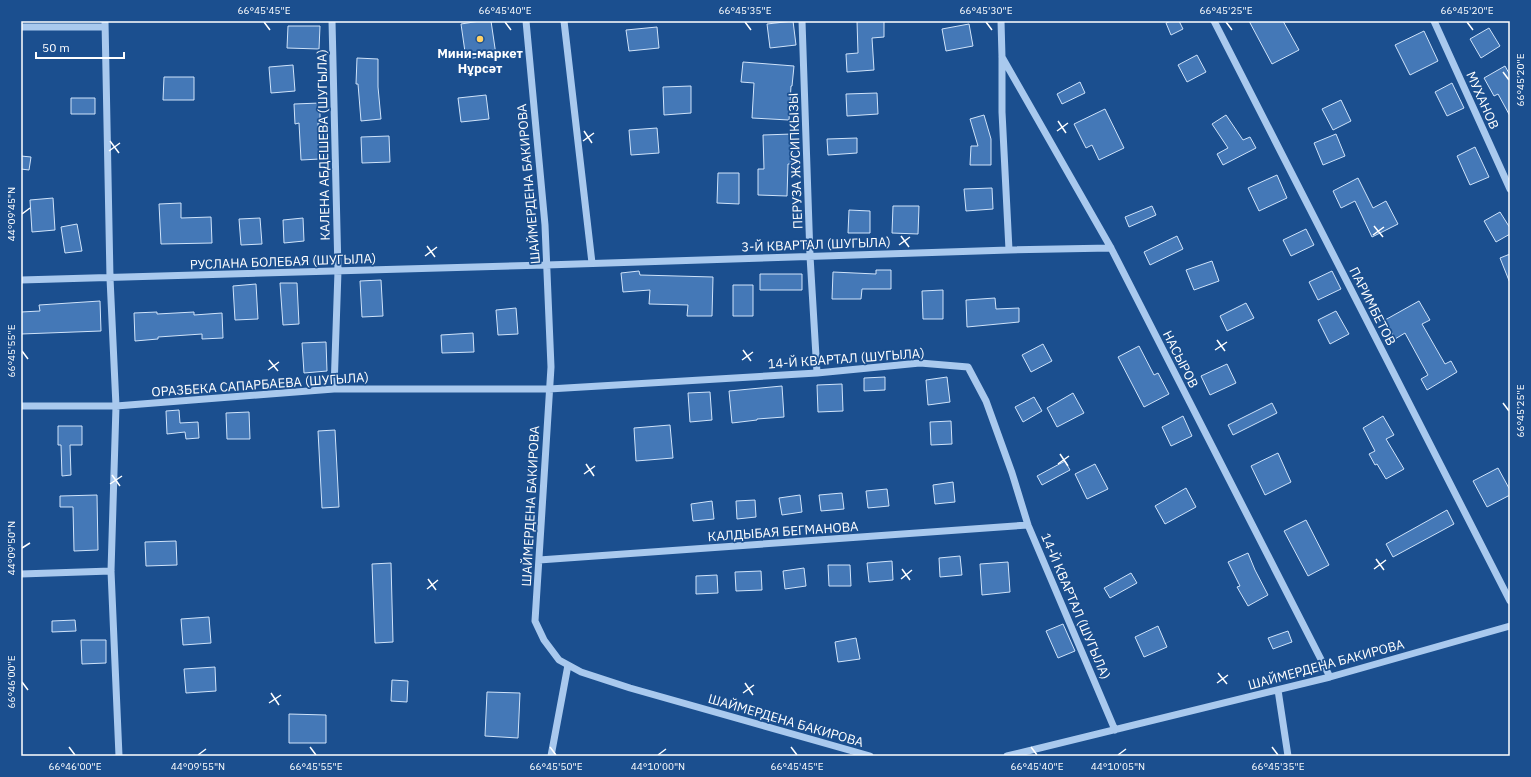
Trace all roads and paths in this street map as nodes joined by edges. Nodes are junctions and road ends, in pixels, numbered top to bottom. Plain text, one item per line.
1 (332, 21) edge
2 (526, 21) edge
3 (564, 21) edge
4 (802, 21) edge
5 (1001, 21) edge
6 (1214, 21) edge
7 (1434, 21) edge
8 (105, 24) edge
9 (21, 27) edge
10 (1002, 57) junction
11 (1510, 188) edge
12 (1111, 248) junction
13 (1009, 250) junction
14 (810, 256) junction
15 (592, 263) junction
16 (546, 265) junction
17 (338, 271) junction
18 (110, 278) junction
19 (21, 280) edge
20 (817, 373) junction
21 (334, 389) junction
22 (549, 390) junction
23 (21, 406) edge
24 (116, 406) junction
25 (1028, 525) junction
26 (539, 560) junction
27 (111, 571) junction
28 (21, 574) edge
29 (1510, 601) edge
30 (1510, 626) edge
31 (568, 665) junction
32 (1330, 677) junction
33 (1278, 690) junction
34 (1115, 730) junction
35 (119, 756) edge
36 (551, 756) edge
37 (870, 756) edge
38 (1007, 756) edge
39 (1288, 756) edge

1 - 17 street, КАЛЕНА АБДЕШЕВА (ШУГЫЛА)
2 - 16 street, ШАЙМЕРДЕНА БАКИРОВА
3 - 15 street
4 - 14 street, ПЕРУЗА ЖУСИПКЫЗЫ
5 - 10 street
6 - 29 street, ПАРИМБЕТОВ
7 - 11 street, МУХАНОВ
8 - 9 street
8 - 18 street
10 - 12 street, НАСЫРОВ
10 - 13 street
12 - 13 street, 3-Й КВАРТАЛ (ШУГЫЛА)
12 - 32 street, НАСЫРОВ
13 - 14 street, 3-Й КВАРТАЛ (ШУГЫЛА)
14 - 15 street, 3-Й КВАРТАЛ (ШУГЫЛА)
14 - 20 street, ПЕРУЗА ЖУСИПКЫЗЫ
15 - 16 street, 3-Й КВАРТАЛ (ШУГЫЛА)
16 - 17 street, РУСЛАНА БОЛЕБАЯ (ШУГЫЛА)
16 - 22 street, ШАЙМЕРДЕНА БАКИРОВА
17 - 18 street, РУСЛАНА БОЛЕБАЯ (ШУГЫЛА)
17 - 21 street, КАЛЕНА АБДЕШЕВА (ШУГЫЛА)
18 - 19 street, РУСЛАНА БОЛЕБАЯ (ШУГЫЛА)
18 - 24 street
20 - 22 street, 14-Й КВАРТАЛ (ШУГЫЛА)
20 - 25 street, 14-Й КВАРТАЛ (ШУГЫЛА)
21 - 22 street, ОРАЗБЕКА САПАРБАЕВА (ШУГЫЛА)
21 - 24 street, ОРАЗБЕКА САПАРБАЕВА (ШУГЫЛА)
22 - 26 street, ШАЙМЕРДЕНА БАКИРОВА
23 - 24 street, ОРАЗБЕКА САПАРБАЕВА (ШУГЫЛА)
24 - 27 street
25 - 26 street, КАЛДЫБАЯ БЕГМАНОВА
25 - 34 street, 14-Й КВАРТАЛ (ШУГЫЛА)
26 - 31 street, ШАЙМЕРДЕНА БАКИРОВА
27 - 28 street
27 - 35 street
30 - 32 street, ШАЙМЕРДЕНА БАКИРОВА
31 - 36 street
31 - 37 street, ШАЙМЕРДЕНА БАКИРОВА
32 - 33 street, ШАЙМЕРДЕНА БАКИРОВА
33 - 34 street, ШАЙМЕРДЕНА БАКИРОВА
33 - 39 street
34 - 38 street, ШАЙМЕРДЕНА БАКИРОВА

